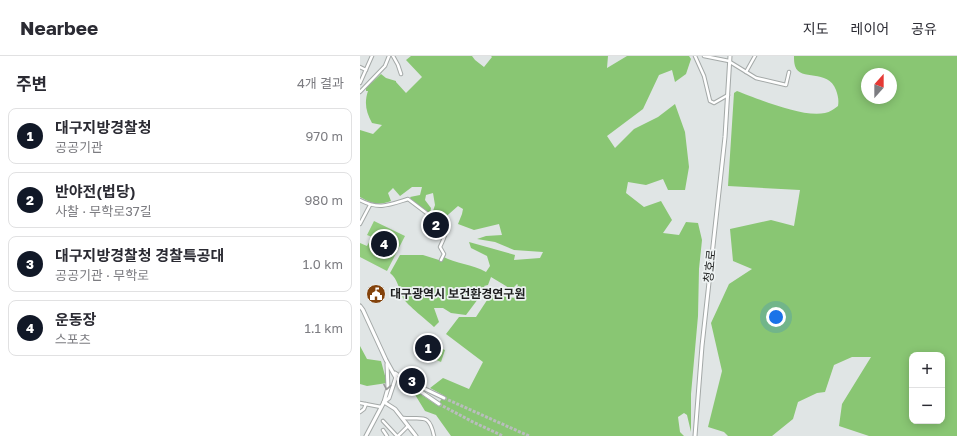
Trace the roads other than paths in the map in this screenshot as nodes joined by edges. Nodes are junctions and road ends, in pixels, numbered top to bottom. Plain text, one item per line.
1 (372, 56) edge
2 (391, 56) edge
3 (695, 56) edge
4 (704, 56) edge
5 (730, 56) edge
6 (755, 56) edge
7 (729, 61) junction
8 (360, 67) edge
9 (366, 70) junction
10 (746, 72) junction
11 (789, 72) dead end
12 (401, 74) dead end
13 (360, 83) edge
14 (360, 92) edge
15 (728, 95) junction
16 (360, 200) edge
17 (370, 205) junction
18 (360, 224) edge
19 (441, 260) dead end
20 (360, 306) edge
21 (387, 361) junction
22 (396, 376) junction
23 (444, 398) tunnel mouth
24 (360, 402) edge
25 (384, 402) junction
26 (366, 404) junction
27 (440, 404) tunnel mouth
28 (382, 407) junction
29 (360, 412) edge
30 (403, 418) junction
31 (383, 421) dead end
32 (408, 426) junction
33 (383, 430) dead end
34 (366, 436) edge
35 (387, 436) edge
36 (398, 436) edge
37 (416, 436) edge
38 (434, 436) edge
39 (695, 436) edge

1 - 9 street
2 - 12 street
2 - 14 street
3 - 15 street
4 - 7 street
5 - 7 main road, 청호로
6 - 10 street
7 - 10 street
7 - 15 main road, 청호로
8 - 9 street
9 - 13 street
10 - 11 street
15 - 39 main road, 청호로
16 - 17 street
17 - 18 street
17 - 19 street
20 - 21 main road
21 - 22 main road
21 -> 25 main road
22 - 23 main road
22 - 25 main road
22 - 27 main road
24 - 26 street
25 - 28 main road
25 - 30 main road
26 - 28 street
26 - 29 street
28 - 34 main road
30 - 32 main road
30 - 38 street
31 - 36 street
32 - 36 street
32 - 37 main road
33 - 35 street

